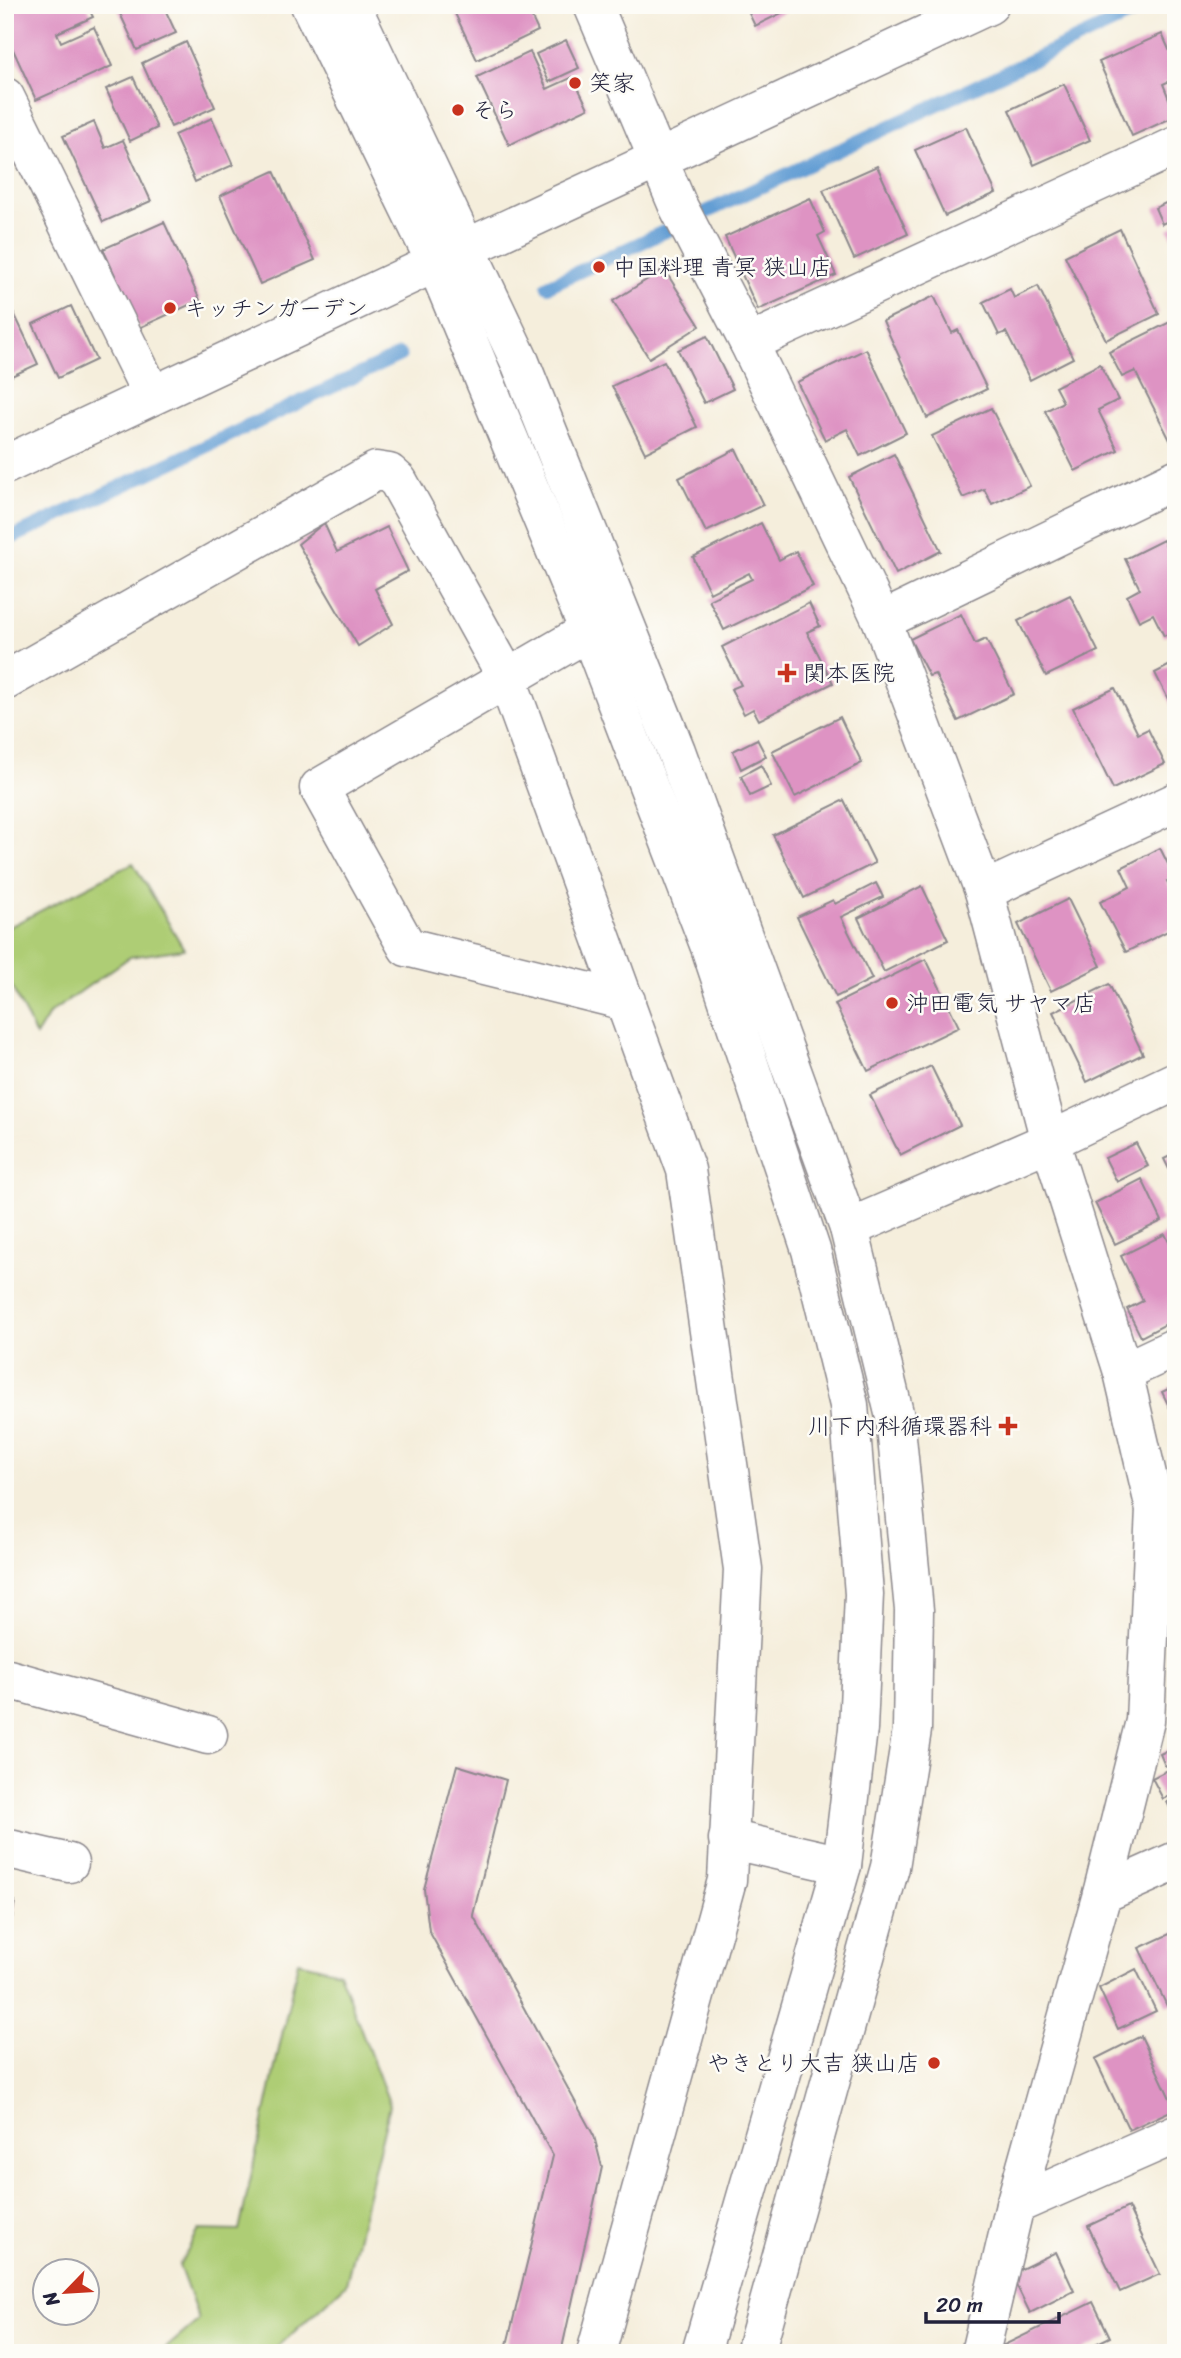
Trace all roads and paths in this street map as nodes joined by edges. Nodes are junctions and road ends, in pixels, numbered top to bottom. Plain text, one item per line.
1 (310, 5) edge
2 (351, 5) edge
3 (593, 5) edge
4 (989, 5) edge
5 (7, 107) edge
6 (1176, 146) edge
7 (658, 161) junction
8 (452, 254) junction
9 (749, 343) junction
10 (152, 395) junction
11 (5, 464) edge
12 (1176, 480) edge
13 (883, 621) junction
14 (589, 631) junction
15 (506, 676) junction
16 (5, 681) edge
17 (1176, 803) edge
18 (984, 891) junction
19 (626, 1001) junction
20 (1176, 1081) edge
21 (1050, 1141) junction
22 (849, 1228) junction
23 (1176, 1347) edge
24 (1123, 1372) junction
25 (1164, 1622) edge
26 (5, 1678) edge
27 (208, 1735) dead end
28 (728, 1839) junction
29 (5, 1848) edge
30 (1176, 1861) edge
31 (69, 1863) dead end
32 (842, 1865) junction
33 (1102, 1894) junction
34 (1176, 2134) edge
35 (1016, 2205) junction
36 (596, 2353) edge
37 (701, 2353) edge
38 (755, 2353) edge
39 (980, 2353) edge

1 - 8 street
2 - 8 street
3 - 7 street
4 - 7 street
5 - 10 street
6 - 9 street
7 - 8 street
7 - 9 street
8 - 10 street
8 - 14 street
8 - 22 street
9 - 13 street
10 - 11 street
12 - 13 street
13 - 18 street
14 - 15 street
14 - 32 street
15 - 16 street
15 - 19 street
15 - 19 street
17 - 18 street
18 - 21 street
19 - 28 street
20 - 21 street
21 - 22 street
21 - 24 street
22 - 38 street
23 - 24 street
24 - 25 street
25 - 33 street
26 - 27 street
28 - 32 street
28 - 36 street
29 - 31 street
30 - 33 street
32 - 37 street
33 - 35 street
34 - 35 street
35 - 39 street

